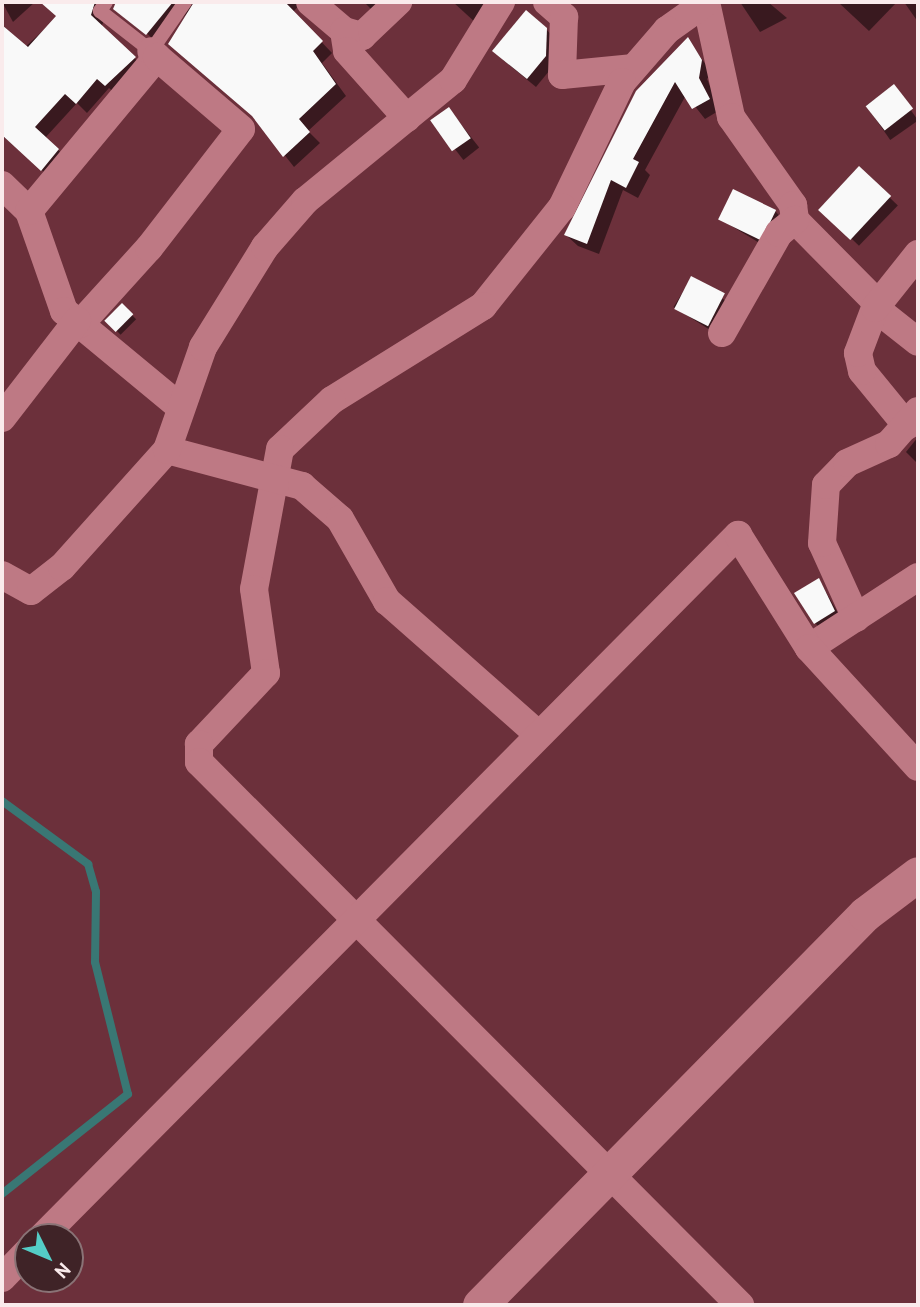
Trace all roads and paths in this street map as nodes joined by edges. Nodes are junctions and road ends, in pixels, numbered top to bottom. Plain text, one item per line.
1 (106, 2) edge
2 (185, 2) edge
3 (310, 2) edge
4 (398, 2) edge
5 (501, 2) edge
6 (547, 2) edge
7 (706, 2) edge
8 (344, 31) junction
9 (154, 54) junction
10 (634, 68) junction
11 (407, 118) junction
12 (12, 200) edge
13 (795, 220) junction
14 (918, 254) edge
15 (876, 306) junction
16 (78, 323) junction
17 (722, 333) dead end
18 (918, 342) edge
19 (180, 407) junction
20 (2, 418) edge
21 (912, 419) edge
22 (167, 450) junction
23 (272, 474) junction
24 (2, 575) edge
25 (918, 577) edge
26 (856, 618) junction
27 (810, 648) junction
28 (538, 734) junction
29 (918, 767) edge
30 (918, 874) edge
31 (355, 920) junction
32 (609, 1175) junction
33 (56, 1223) edge
34 (480, 1305) edge
35 (740, 1305) edge

1 - 9 lane
2 - 9 lane
3 - 8 street
4 - 8 street
5 - 11 street
6 - 10 street
7 - 10 street
7 - 13 street
8 - 11 street
9 - 12 street
9 - 16 street
10 - 23 street
11 - 19 street
12 - 16 street
13 - 15 street
13 - 17 street
14 - 15 street
15 - 18 street
15 - 21 street
16 - 19 street
16 - 20 street
19 - 22 street
21 - 26 street
22 - 23 street
22 - 24 street
23 - 28 street
23 - 31 street
25 - 26 street
26 - 27 street
27 - 28 street
27 - 29 street
28 - 31 street
30 - 32 street
31 - 32 street
31 - 33 street
32 - 34 street
32 - 35 street

